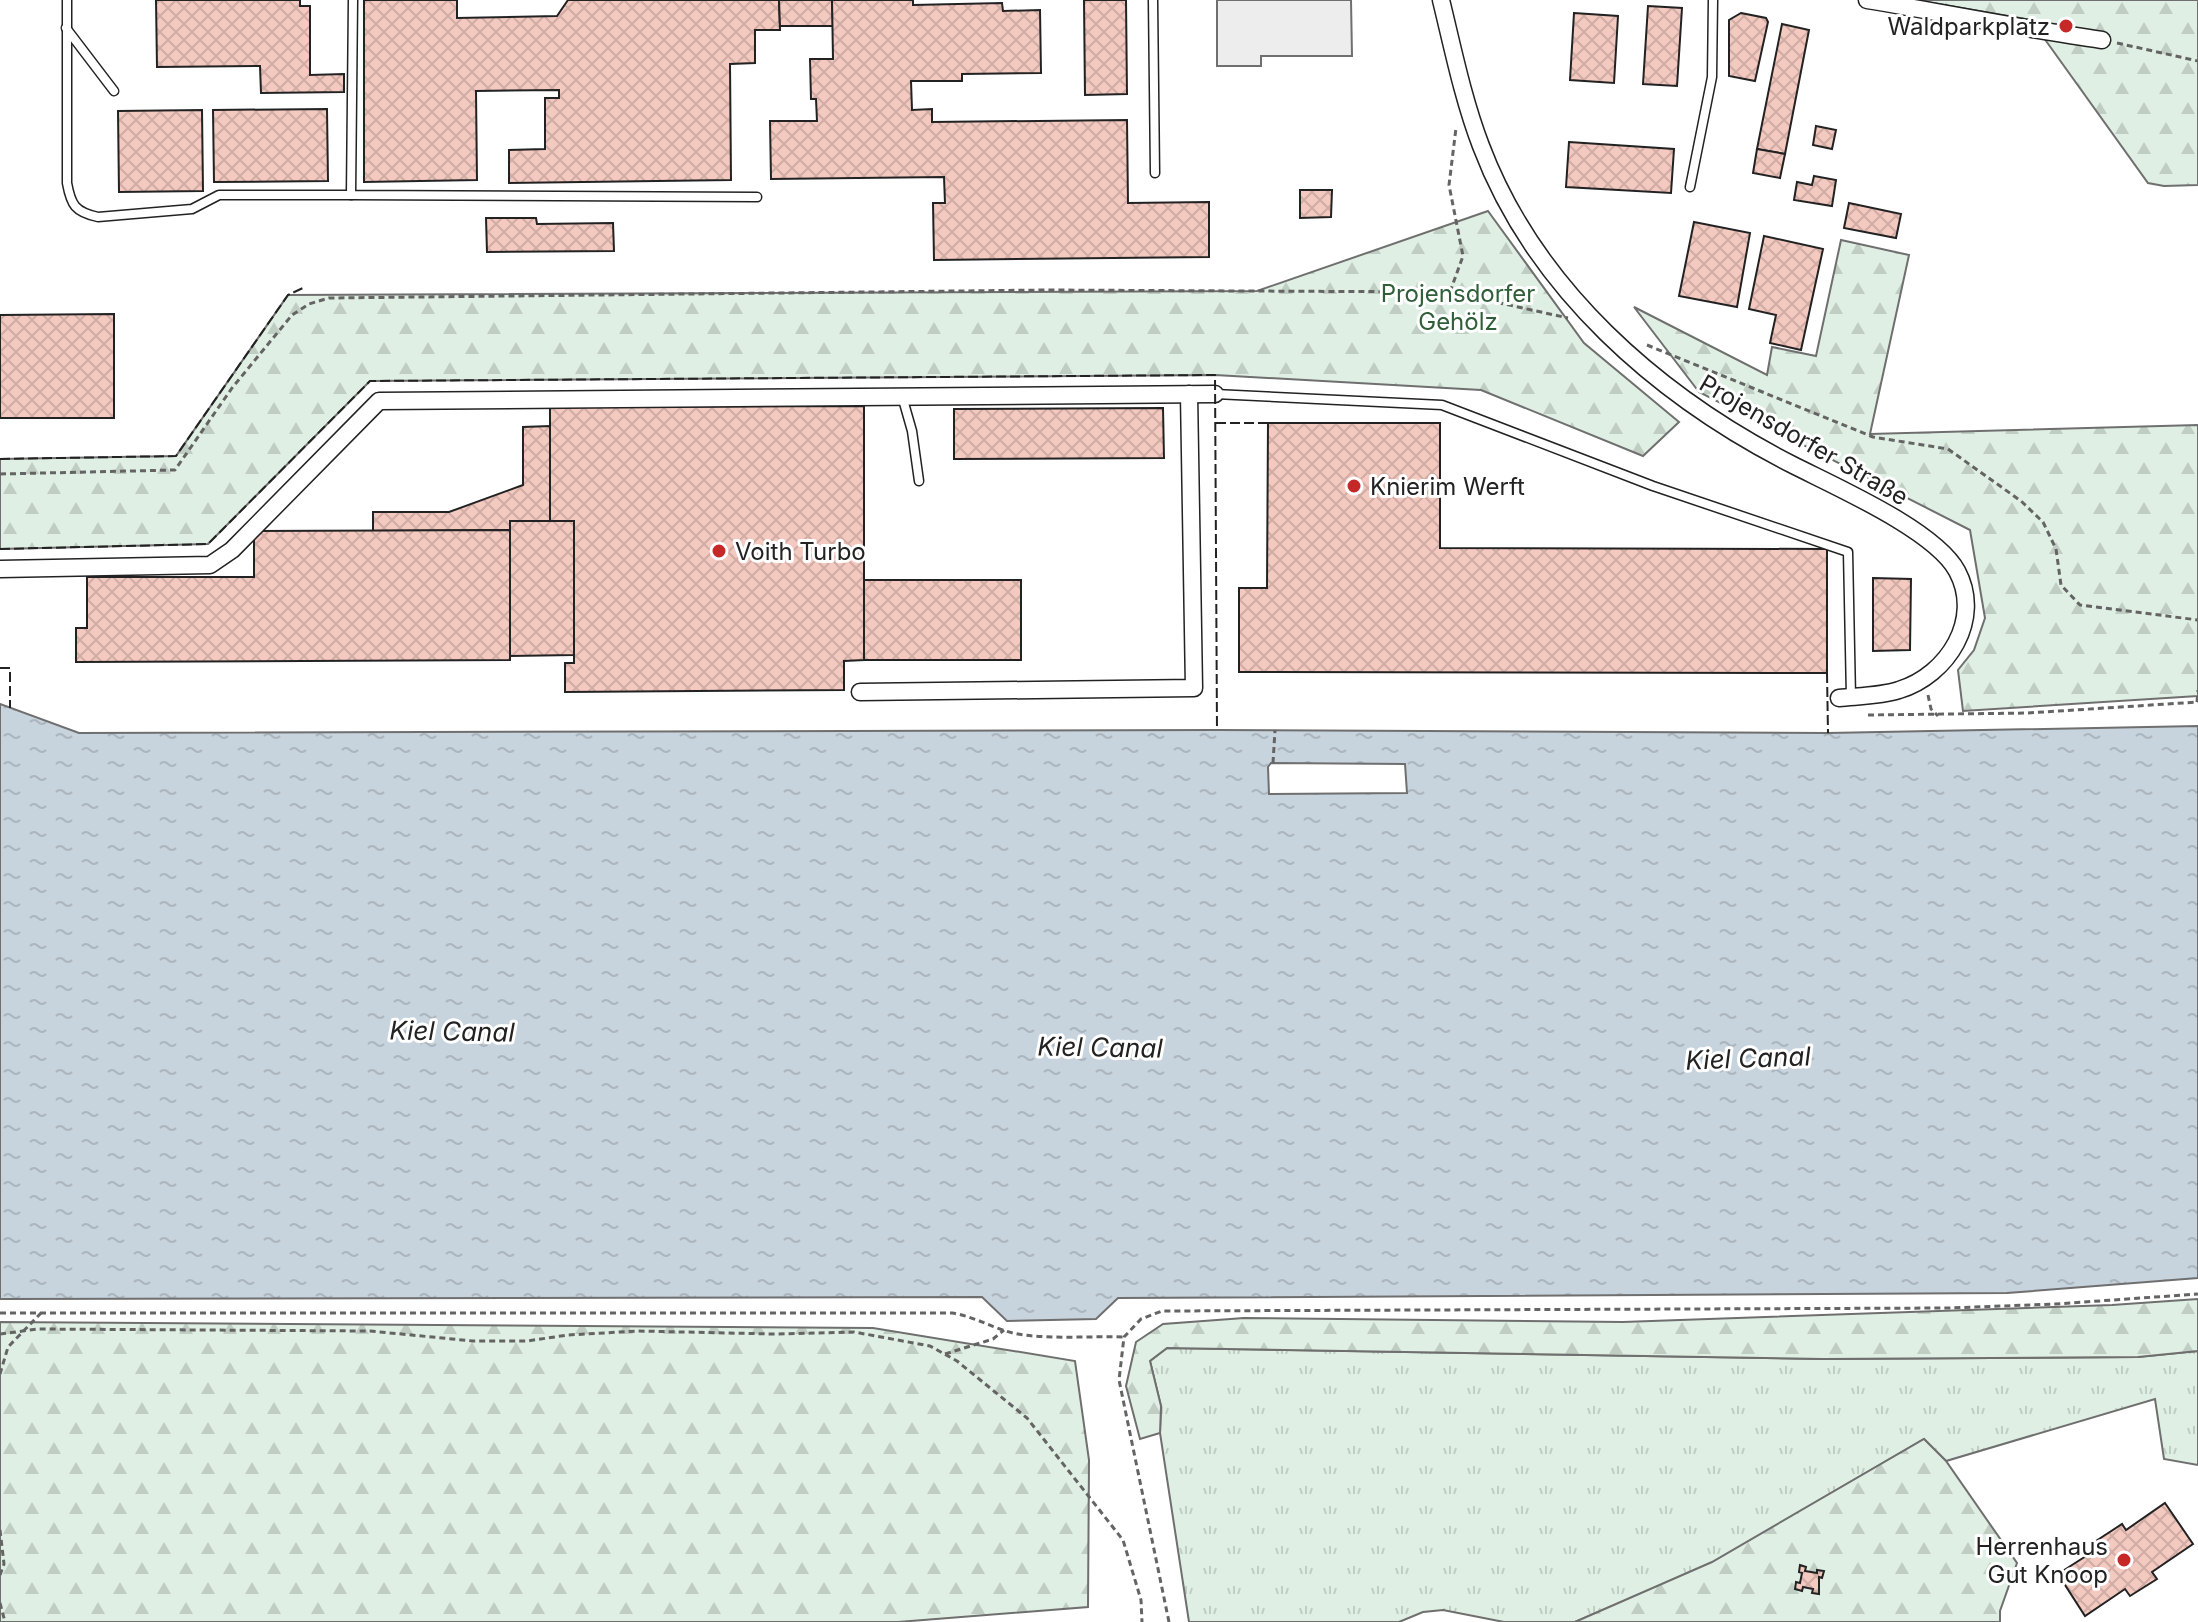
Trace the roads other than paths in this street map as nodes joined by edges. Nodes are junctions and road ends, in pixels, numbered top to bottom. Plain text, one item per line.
1 (67, 0) edge
2 (353, 0) edge
3 (1153, 0) edge
4 (1441, 0) edge
5 (1713, 0) edge
6 (1867, 0) edge
7 (66, 27) junction
8 (2102, 40) road end
9 (114, 91) dead end
10 (1155, 173) dead end
11 (1690, 187) dead end
12 (351, 195) junction
13 (757, 197) dead end
14 (1189, 394) junction
15 (1215, 394) joint
16 (902, 396) junction
17 (919, 481) dead end
18 (0, 569) edge
19 (860, 692) dead end
20 (1839, 698) joint

1 - 7 lane
2 - 12 lane
3 - 10 lane
4 - 20 street, Projensdorfer Straße
5 - 11 lane
6 - 8 street
7 - 9 lane
7 - 12 lane
12 - 13 lane
14 - 15 street
14 - 16 street
14 - 19 street
15 - 20 lane
16 - 17 lane
16 - 18 street

